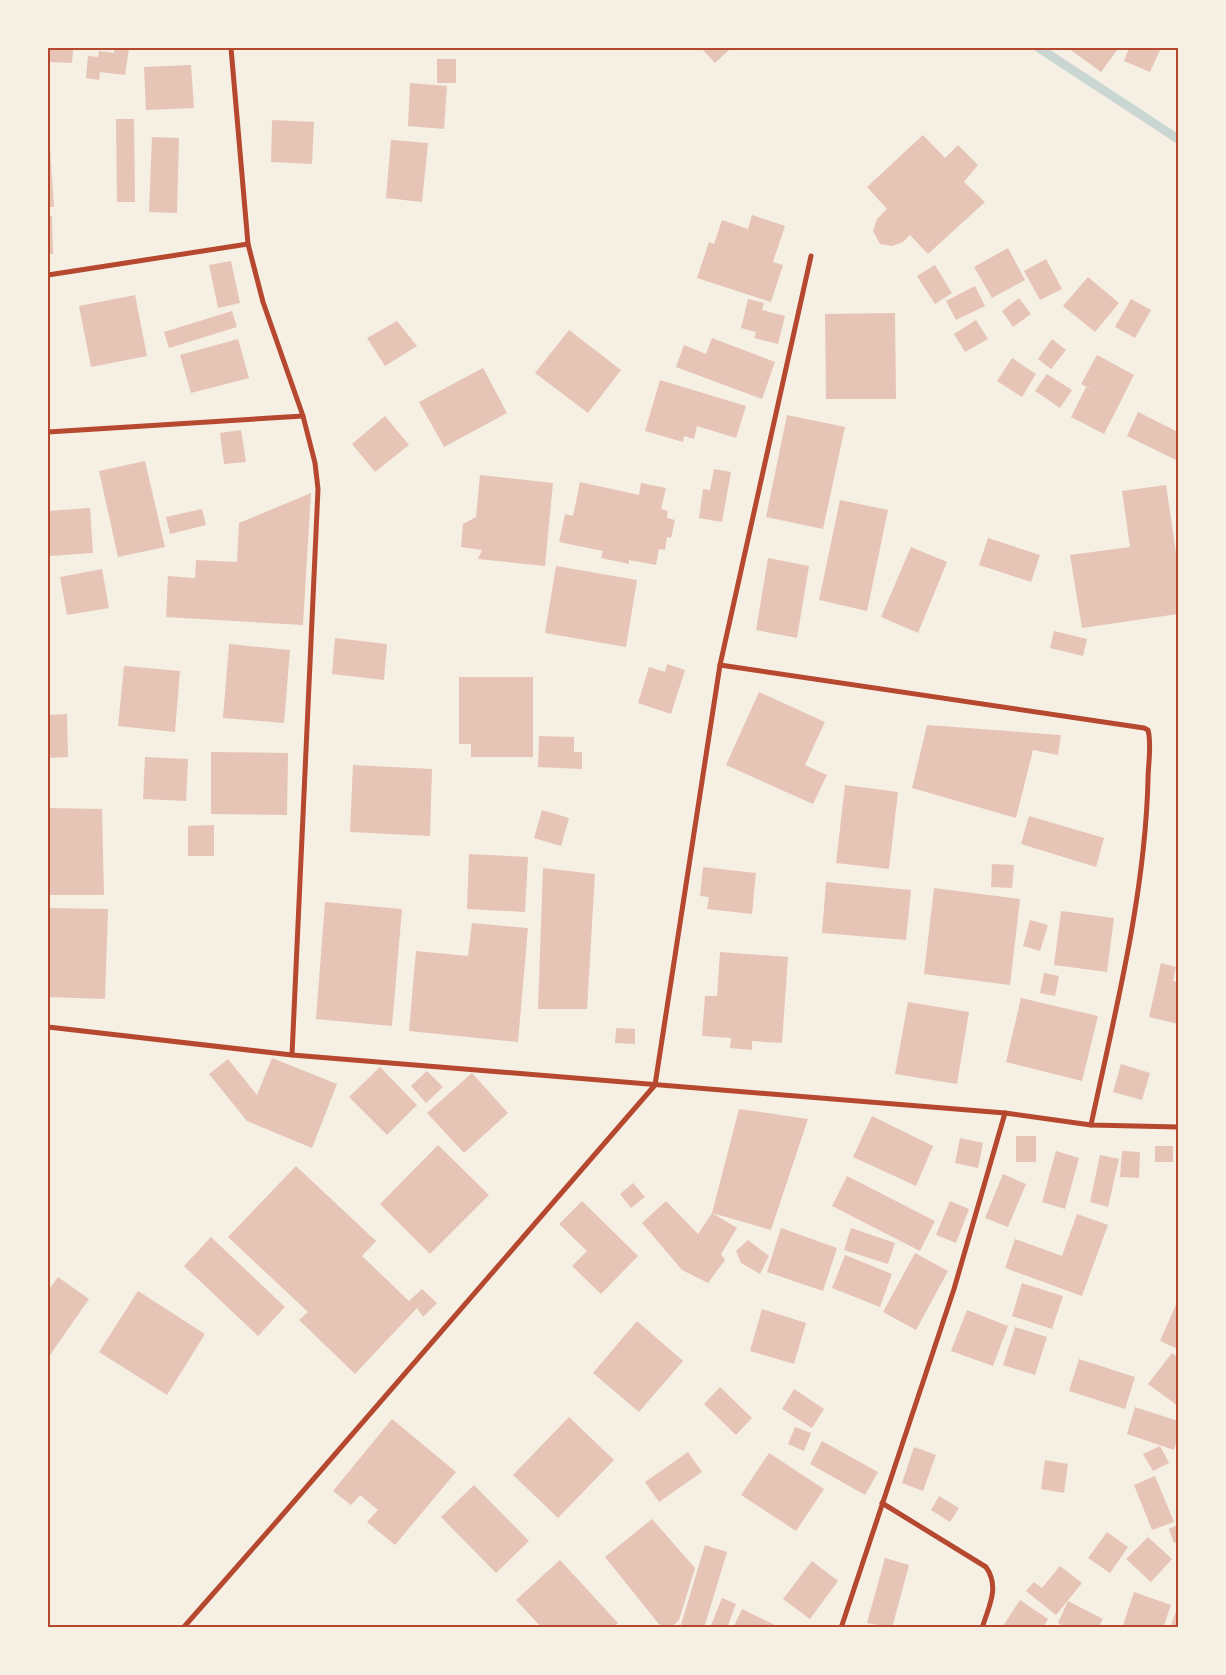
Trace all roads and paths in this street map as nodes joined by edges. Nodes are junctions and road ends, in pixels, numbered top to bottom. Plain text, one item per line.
1 (231, 48) edge
2 (248, 244) junction
3 (811, 256) dead end
4 (48, 275) edge
5 (303, 416) junction
6 (48, 432) edge
7 (720, 665) junction
8 (48, 1026) edge
9 (292, 1055) junction
10 (655, 1085) junction
11 (1005, 1114) junction
12 (1091, 1125) junction
13 (1178, 1127) edge
14 (882, 1502) junction
15 (183, 1628) edge
16 (841, 1628) edge
17 (982, 1628) edge

1 - 2 street
2 - 4 street
2 - 5 street
3 - 7 street
5 - 6 street
5 - 9 street
7 - 10 street
7 - 12 street
8 - 9 street
9 - 10 street
10 - 11 street
10 - 15 street
11 - 12 street
11 - 14 street
12 - 13 street
14 - 16 street
14 - 17 street

